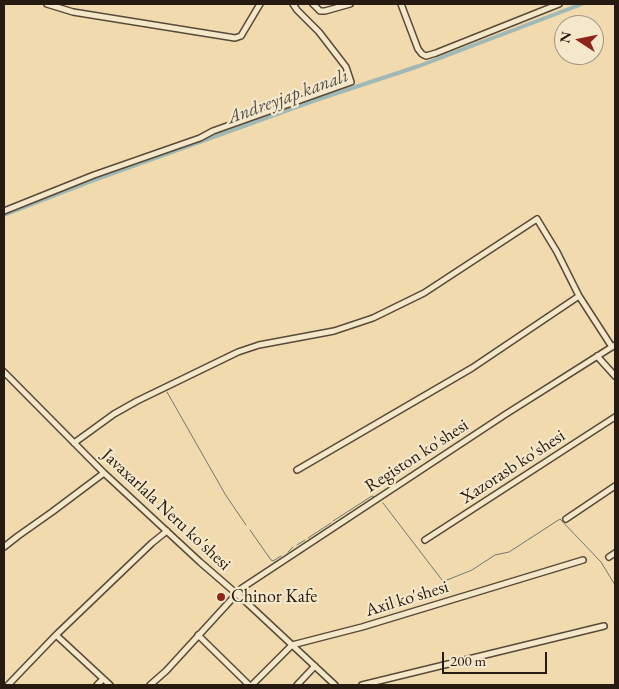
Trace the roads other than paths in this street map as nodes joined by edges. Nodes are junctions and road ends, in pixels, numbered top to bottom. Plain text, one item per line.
1 (47, 4) edge
2 (260, 4) edge
3 (293, 4) edge
4 (313, 4) edge
5 (350, 4) edge
6 (401, 4) edge
7 (558, 4) edge
8 (4, 211) edge
9 (579, 296) junction
10 (614, 346) edge
11 (597, 356) junction
12 (4, 372) edge
13 (615, 376) edge
14 (615, 417) edge
15 (74, 443) junction
16 (297, 470) dead end
17 (104, 473) junction
18 (615, 486) edge
19 (566, 519) dead end
20 (167, 531) junction
21 (425, 540) dead end
22 (4, 547) edge
23 (615, 553) edge
24 (609, 557) dead end
25 (583, 560) dead end
26 (236, 594) junction
27 (604, 626) dead end
28 (56, 635) junction
29 (198, 635) junction
30 (292, 645) junction
31 (315, 666) junction
32 (103, 678) junction
33 (8, 685) edge
34 (97, 685) edge
35 (110, 685) edge
36 (150, 685) edge
37 (250, 685) edge
38 (297, 685) edge
39 (335, 685) edge
40 (362, 685) edge

1 - 2 street
3 - 8 street
4 - 5 street
6 - 7 street
9 - 10 street
9 - 15 street
9 - 16 street
10 - 11 street, Registon ko'shesi
11 - 13 street
11 - 26 street, Registon ko'shesi
12 - 15 street, Javaxarlala Neru ko'shesi
14 - 21 street, Xazorasb ko'shesi
15 - 17 street, Javaxarlala Neru ko'shesi
17 - 20 street, Javaxarlala Neru ko'shesi
17 - 22 street
18 - 19 street
20 - 26 street, Javaxarlala Neru ko'shesi
20 - 28 street
23 - 24 street
25 - 30 street, Axil ko'shesi
26 - 29 street, Registon ko'shesi
26 - 30 street, Javaxarlala Neru ko'shesi
27 - 40 street
28 - 32 street
28 - 33 street
29 - 36 street, Registon ko'shesi
29 - 37 street
30 - 31 street, Javaxarlala Neru ko'shesi
30 - 37 street
31 - 38 street
31 - 39 street, Javaxarlala Neru ko'shesi
32 - 34 street
32 - 35 street

